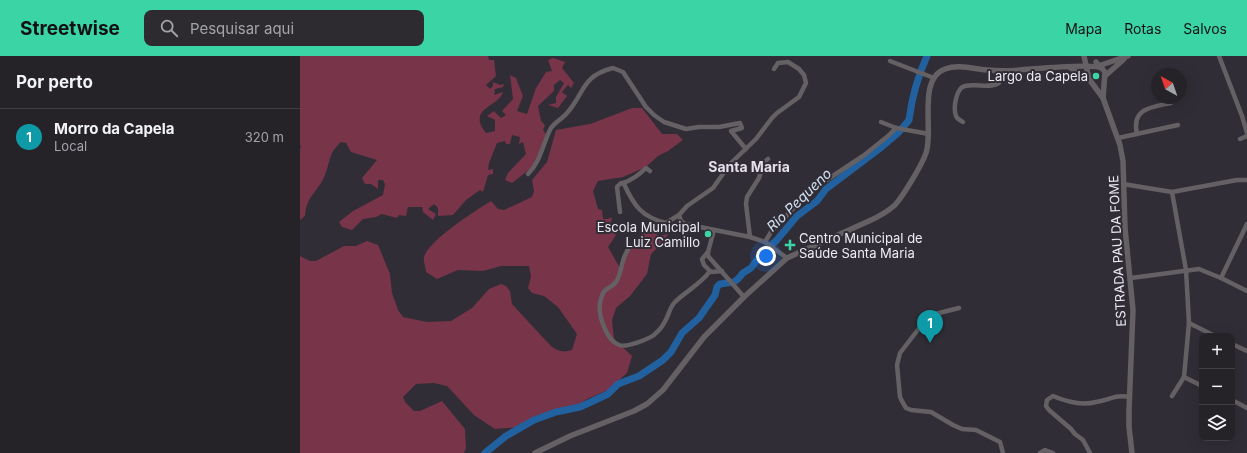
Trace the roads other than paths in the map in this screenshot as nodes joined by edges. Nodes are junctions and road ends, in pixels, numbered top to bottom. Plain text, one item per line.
1 (1128, 56) edge
2 (1219, 56) edge
3 (1085, 57) edge
4 (890, 61) dead end
5 (1099, 65) junction
6 (1068, 67) junction
7 (1075, 67) junction
8 (1087, 67) junction
9 (774, 69) dead end
10 (1001, 71) junction
11 (1105, 77) junction
12 (934, 78) junction
13 (1089, 78) junction
14 (1103, 98) junction
15 (1164, 104) edge
16 (881, 122) dead end
17 (963, 122) dead end
18 (1178, 125) dead end
19 (897, 128) junction
20 (1247, 133) edge
21 (929, 134) junction
22 (1137, 134) junction
23 (1247, 136) edge
24 (1118, 138) junction
25 (1240, 139) dead end
26 (746, 149) junction
27 (768, 159) dead end
28 (650, 171) dead end
29 (528, 174) dead end
30 (1247, 180) edge
31 (623, 183) junction
32 (1123, 184) junction
33 (1172, 192) junction
34 (620, 212) dead end
35 (679, 215) junction
36 (1247, 224) edge
37 (714, 230) junction
38 (1245, 232) edge
39 (750, 237) junction
40 (766, 242) junction
41 (629, 247) dead end
42 (708, 252) junction
43 (787, 258) junction
44 (1186, 270) junction
45 (710, 271) junction
46 (722, 271) junction
47 (1131, 278) junction
48 (1221, 278) junction
49 (1247, 291) edge
50 (744, 297) junction
51 (959, 308) dead end
52 (1189, 323) junction
53 (1209, 333) edge
54 (1235, 345) edge
55 (1247, 351) edge
56 (1184, 377) junction
57 (1199, 384) edge
58 (1172, 396) dead end
59 (1130, 397) junction
60 (1235, 402) edge
61 (1247, 408) edge
62 (535, 453) edge
63 (1003, 453) edge
64 (1040, 453) edge
65 (1053, 453) edge
66 (1090, 453) edge
67 (1132, 453) edge

1 - 5 street
1 - 11 street
2 - 20 street
3 - 5 street
3 - 7 street
3 - 8 street
4 - 12 street
5 - 8 street
5 - 11 street
5 - 13 street
6 - 7 street
6 - 10 street
6 - 13 street
7 - 8 street
8 - 13 street
9 - 26 street
10 - 12 street
10 - 17 street
11 - 13 street
11 - 14 street, ESTRADA PAU DA FOME
12 - 21 street
13 - 14 street, ESTRADA PAU DA FOME
14 - 24 street, ESTRADA PAU DA FOME
15 - 22 street
16 - 19 street
18 - 22 street
19 - 21 street
19 - 40 street
21 - 43 street
22 - 24 street
23 - 25 street
24 - 32 street, ESTRADA PAU DA FOME
26 - 29 street
26 - 35 street
27 - 39 street
28 - 31 street
30 - 33 street
31 - 34 street
31 - 35 street
32 - 33 street
32 - 47 street, ESTRADA PAU DA FOME
33 - 44 street
35 - 37 street
36 - 38 street
37 - 39 street
37 - 42 street
38 - 48 street
39 - 40 street
40 - 43 street
41 - 45 street
42 - 45 street
42 - 46 street
43 - 50 street
44 - 47 street
44 - 48 street
44 - 52 street
45 - 46 street
46 - 50 street
47 - 59 street, ESTRADA PAU DA FOME
48 - 49 street
50 - 62 street
51 - 63 street
52 - 53 street
52 - 56 street
54 - 55 street
56 - 57 street
56 - 58 street
59 - 66 street
59 - 67 street, ESTRADA PAU DA FOME
60 - 61 street
64 - 65 street

